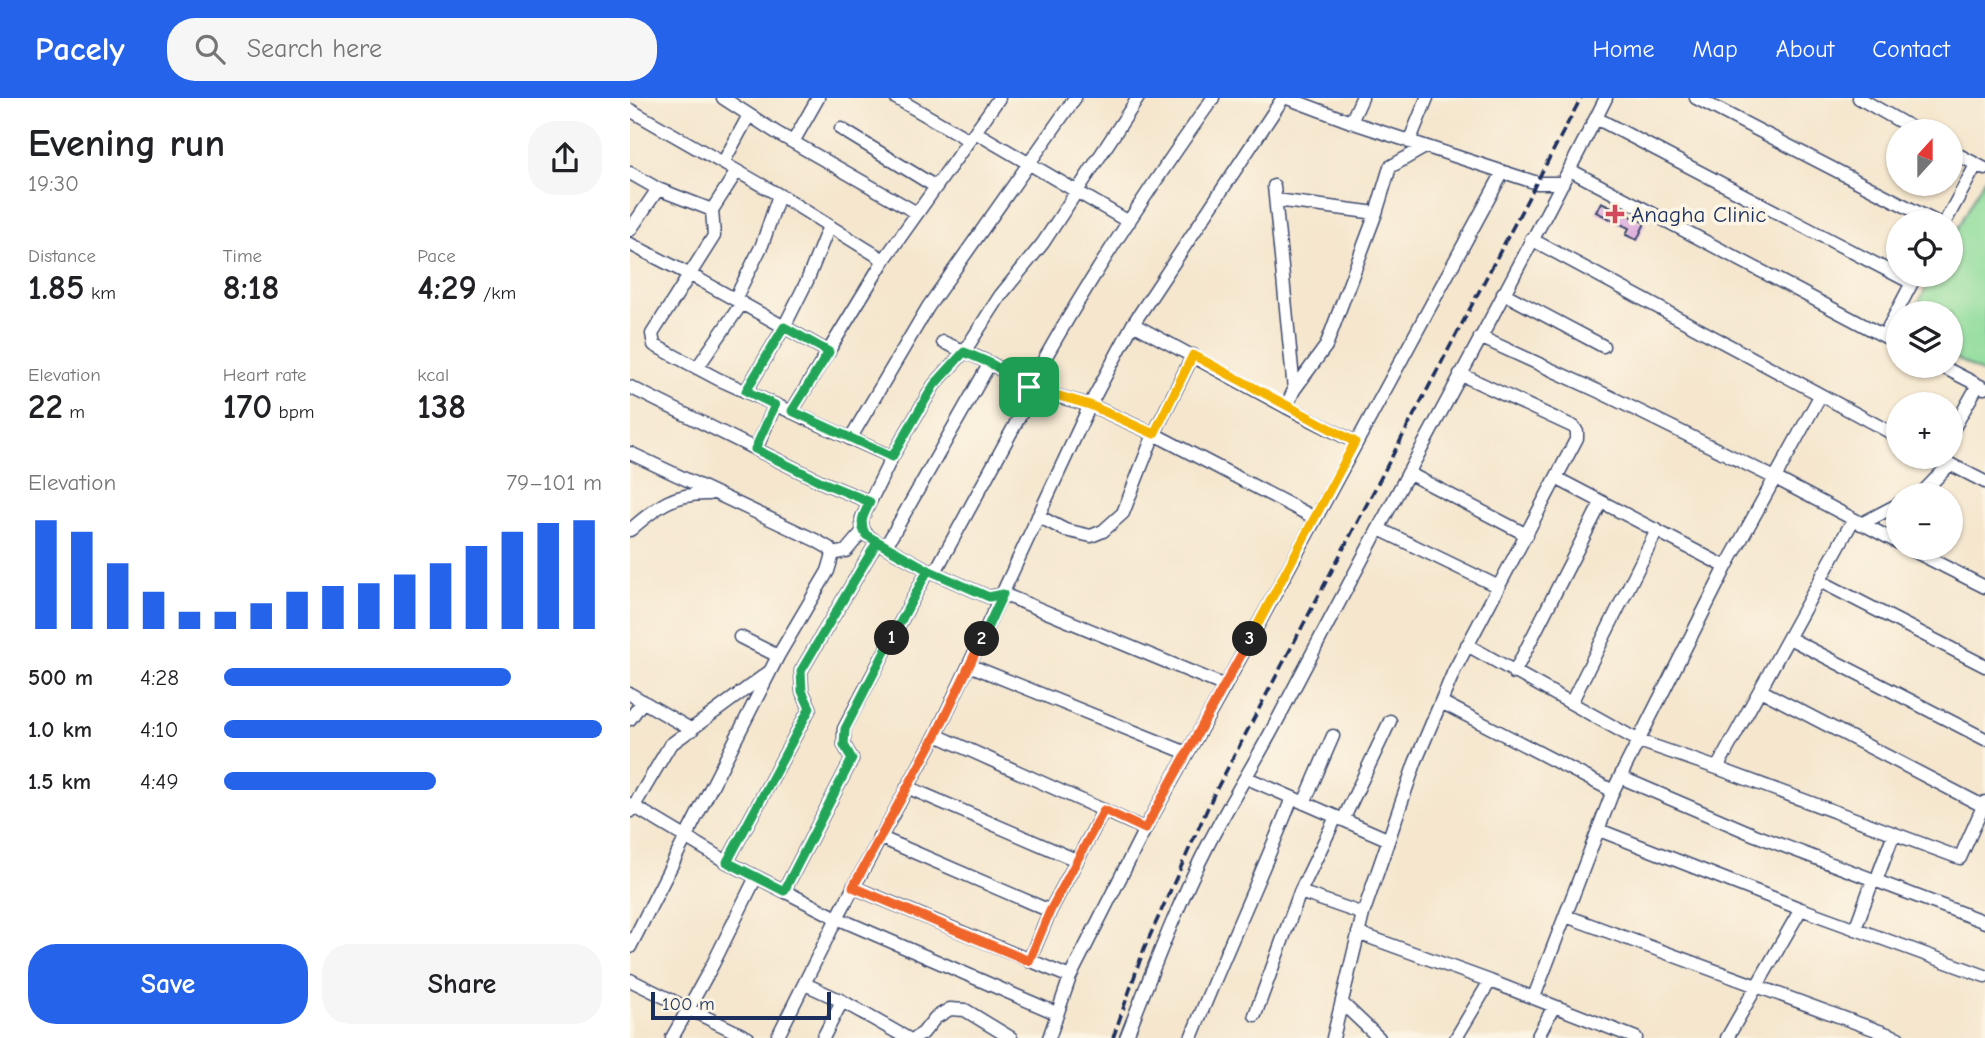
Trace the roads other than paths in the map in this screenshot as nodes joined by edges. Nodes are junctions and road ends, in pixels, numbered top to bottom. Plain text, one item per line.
1 (723, 98) edge
2 (818, 98) edge
3 (896, 98) edge
4 (999, 98) edge
5 (1075, 98) edge
6 (1138, 98) edge
7 (1213, 98) edge
8 (1285, 98) edge
9 (1362, 98) edge
10 (1427, 98) edge
11 (1606, 98) edge
12 (1696, 98) edge
13 (1859, 98) edge
14 (630, 110) edge
15 (749, 115) junction
16 (1596, 118) junction
17 (1896, 119) edge
18 (1351, 122) junction
19 (841, 129) dead end
20 (972, 136) junction
21 (793, 142) junction
22 (1409, 142) junction
23 (1424, 147) junction
24 (1964, 158) edge
25 (723, 163) junction
26 (1027, 163) junction
27 (1981, 167) edge
28 (1570, 170) junction
29 (737, 171) junction
30 (1503, 172) junction
31 (630, 173) edge
32 (1563, 183) junction
33 (936, 187) junction
34 (659, 189) junction
35 (1078, 191) junction
36 (779, 195) junction
37 (712, 210) junction
38 (1913, 210) edge
39 (1953, 210) edge
40 (918, 213) junction
41 (1376, 213) junction
42 (1129, 222) junction
43 (829, 226) junction
44 (630, 230) edge
45 (1531, 239) junction
46 (630, 244) edge
47 (884, 260) junction
48 (1886, 265) edge
49 (689, 274) junction
50 (1910, 287) edge
51 (1503, 293) junction
52 (738, 301) junction
53 (1133, 324) junction
54 (784, 327) junction
55 (1884, 336) joint
56 (1479, 337) junction
57 (943, 342) dead end
58 (1603, 346) dead end
59 (829, 352) junction
60 (964, 352) junction
61 (1193, 355) junction
62 (990, 363) junction
63 (696, 368) junction
64 (1460, 374) junction
65 (1963, 377) edge
66 (630, 387) edge
67 (1982, 387) edge
68 (1032, 388) junction
69 (1294, 390) junction
70 (746, 391) junction
71 (1820, 396) junction
72 (775, 405) junction
73 (1090, 405) junction
74 (1286, 407) junction
75 (792, 411) junction
76 (1963, 415) edge
77 (1886, 430) edge
78 (1154, 434) junction
79 (850, 439) junction
80 (1355, 442) junction
81 (755, 449) junction
82 (630, 453) edge
83 (892, 457) junction
84 (1945, 469) edge
85 (1960, 469) edge
86 (1408, 473) junction
87 (1556, 478) junction
88 (1777, 479) junction
89 (1985, 482) edge
90 (1932, 483) edge
91 (717, 495) junction
92 (870, 502) junction
93 (1601, 503) junction
94 (1886, 510) edge
95 (1038, 516) junction
96 (1315, 518) junction
97 (1857, 522) junction
98 (1379, 529) junction
99 (630, 530) edge
100 (1657, 530) junction
101 (863, 531) junction
102 (1527, 535) junction
103 (1886, 536) edge
104 (881, 544) junction
105 (833, 554) junction
106 (1932, 560) edge
107 (1726, 567) junction
108 (932, 571) junction
109 (1820, 580) junction
110 (1497, 586) junction
111 (1985, 587) edge
112 (1003, 594) junction
113 (740, 637) dead end
114 (1788, 638) junction
115 (1466, 645) junction
116 (778, 656) junction
117 (969, 665) junction
118 (1985, 666) edge
119 (772, 670) junction
120 (1514, 673) junction
121 (1225, 686) junction
122 (1760, 690) junction
123 (630, 694) edge
124 (643, 702) junction
125 (1441, 702) junction
126 (1571, 703) junction
127 (630, 719) edge
128 (1390, 721) dead end
129 (692, 730) junction
130 (936, 735) junction
131 (1333, 736) dead end
132 (1985, 739) edge
133 (1639, 741) junction
134 (1188, 753) junction
135 (1717, 768) junction
136 (1620, 777) junction
137 (1247, 778) junction
138 (907, 787) junction
139 (1613, 791) junction
140 (1298, 801) junction
141 (1984, 804) edge
142 (631, 807) edge
143 (1104, 810) junction
144 (1339, 818) junction
145 (1145, 829) junction
146 (1599, 830) junction
147 (1894, 834) junction
148 (686, 837) junction
149 (879, 837) junction
150 (1387, 839) junction
151 (1076, 859) junction
152 (727, 862) junction
153 (756, 877) junction
154 (1875, 881) junction
155 (853, 887) junction
156 (784, 891) junction
157 (1300, 892) junction
158 (1801, 909) junction
159 (1050, 911) junction
160 (1363, 914) junction
161 (1566, 916) junction
162 (837, 918) junction
163 (1985, 922) edge
164 (1855, 929) junction
165 (1357, 933) junction
166 (630, 947) edge
167 (1029, 961) junction
168 (1985, 976) edge
169 (1070, 977) junction
170 (630, 980) edge
171 (1490, 981) junction
172 (805, 984) junction
173 (1758, 985) junction
174 (1534, 997) junction
175 (842, 1001) junction
176 (1342, 1003) junction
177 (1554, 1006) junction
178 (687, 1008) junction
179 (1056, 1013) junction
180 (1255, 1015) dead end
181 (1605, 1033) edge
182 (924, 1036) edge
183 (672, 1038) edge
184 (748, 1038) edge
185 (777, 1038) edge
186 (823, 1038) edge
187 (907, 1038) edge
188 (1011, 1038) edge
189 (1049, 1038) edge
190 (1126, 1038) edge
191 (1191, 1038) edge
192 (1333, 1038) edge
193 (1379, 1038) edge
194 (1456, 1038) edge
195 (1537, 1038) edge
196 (1636, 1038) edge
197 (1727, 1038) edge
198 (1898, 1038) edge

1 - 15 street
2 - 21 street
3 - 20 street
4 - 20 street
5 - 26 street
6 - 35 street
7 - 42 street
8 - 18 street
8 - 53 street
9 - 18 street
10 - 22 street
11 - 16 street
12 - 38 street
13 - 17 street
14 - 25 street
15 - 21 street
15 - 25 street
16 - 28 street
16 - 48 street
18 - 22 street
19 - 33 street
20 - 26 street
20 - 33 street
21 - 40 street
22 - 23 street
23 - 30 street
23 - 41 street
24 - 27 street
25 - 29 street
26 - 35 street
26 - 79 street
27 - 39 street
28 - 32 street
28 - 55 street
29 - 36 street
29 - 37 street
30 - 32 street
30 - 80 street
31 - 34 street
32 - 45 street
33 - 40 street
34 - 37 street
34 - 44 street
35 - 42 street
35 - 60 street
36 - 43 street
36 - 52 street
37 - 49 street
40 - 47 street
41 - 69 street
41 - 69 street
42 - 68 street
43 - 47 street
43 - 54 street
45 - 51 street
45 - 71 street
46 - 49 street
47 - 59 street
49 - 52 street
49 - 63 street
50 - 55 street
51 - 56 street
51 - 58 street
52 - 54 street
52 - 63 street
53 - 61 street
53 - 73 street
54 - 59 street
54 - 70 street
56 - 64 street
56 - 88 street
57 - 60 street
59 - 75 street
60 - 62 street
60 - 83 street
61 - 74 street
61 - 78 street
62 - 68 street
62 - 104 street
63 - 70 street
64 - 86 street
64 - 87 street
65 - 67 street
66 - 81 street
67 - 76 street
68 - 73 street
68 - 108 street
69 - 74 street
70 - 72 street
71 - 77 street
71 - 88 street
72 - 75 street
72 - 81 street
73 - 78 street
73 - 95 street
74 - 80 street
75 - 79 street
78 - 95 street
78 - 96 street
79 - 83 street
80 - 96 street
81 - 92 street
82 - 91 street
83 - 92 street
84 - 90 street
85 - 89 street
86 - 98 street
86 - 102 street
87 - 93 street
87 - 102 street
88 - 97 street
88 - 107 street
91 - 99 street
91 - 105 street
92 - 101 street
93 - 100 street
93 - 120 street
94 - 97 street
95 - 112 street
96 - 121 street
97 - 103 street
97 - 109 street
98 - 110 street
98 - 137 street
100 - 107 street
100 - 126 street
101 - 104 street
101 - 105 street
102 - 110 street
104 - 108 street
104 - 152 street
105 - 116 street
106 - 111 street
107 - 133 street
108 - 112 street
108 - 156 street
109 - 114 street
109 - 118 street
110 - 115 street
112 - 117 street
112 - 121 street
113 - 116 street
114 - 122 street
114 - 132 street
115 - 120 street
115 - 125 street
116 - 119 street
117 - 130 street
117 - 134 street
119 - 129 street
119 - 148 street
120 - 126 street
121 - 134 street
122 - 135 street
122 - 141 street
123 - 124 street
124 - 127 street
124 - 129 street
125 - 139 street
125 - 150 street
126 - 133 street
128 - 144 street
129 - 142 street
130 - 138 street
130 - 143 street
131 - 140 street
133 - 135 street
133 - 136 street
134 - 145 street
135 - 147 street
136 - 139 street
136 - 154 street
137 - 140 street
137 - 190 street
138 - 149 street
138 - 151 street
139 - 146 street
140 - 144 street
140 - 191 street
141 - 147 street
142 - 148 street
143 - 145 street
143 - 151 street
144 - 150 street
144 - 157 street
145 - 169 street
146 - 158 street
146 - 161 street
147 - 154 street
148 - 152 street
148 - 166 street
149 - 155 street
149 - 159 street
150 - 160 street
151 - 159 street
152 - 153 street
153 - 156 street
153 - 178 street
154 - 163 street
154 - 164 street
155 - 162 street
155 - 167 street
156 - 162 street
157 - 160 street
157 - 180 street
158 - 164 street
158 - 173 street
159 - 167 street
160 - 165 street
161 - 173 street
161 - 174 street
162 - 172 street
162 - 179 street
164 - 168 street
165 - 171 street
165 - 176 street
167 - 169 street
169 - 179 street
170 - 178 street
171 - 174 street
171 - 194 street
172 - 175 street
172 - 185 street
173 - 197 street
173 - 198 street
174 - 177 street
175 - 186 street
175 - 187 street
176 - 192 street
176 - 193 street
177 - 181 street
177 - 195 street
178 - 183 street
178 - 184 street
179 - 189 street
181 - 196 street
182 - 188 street

